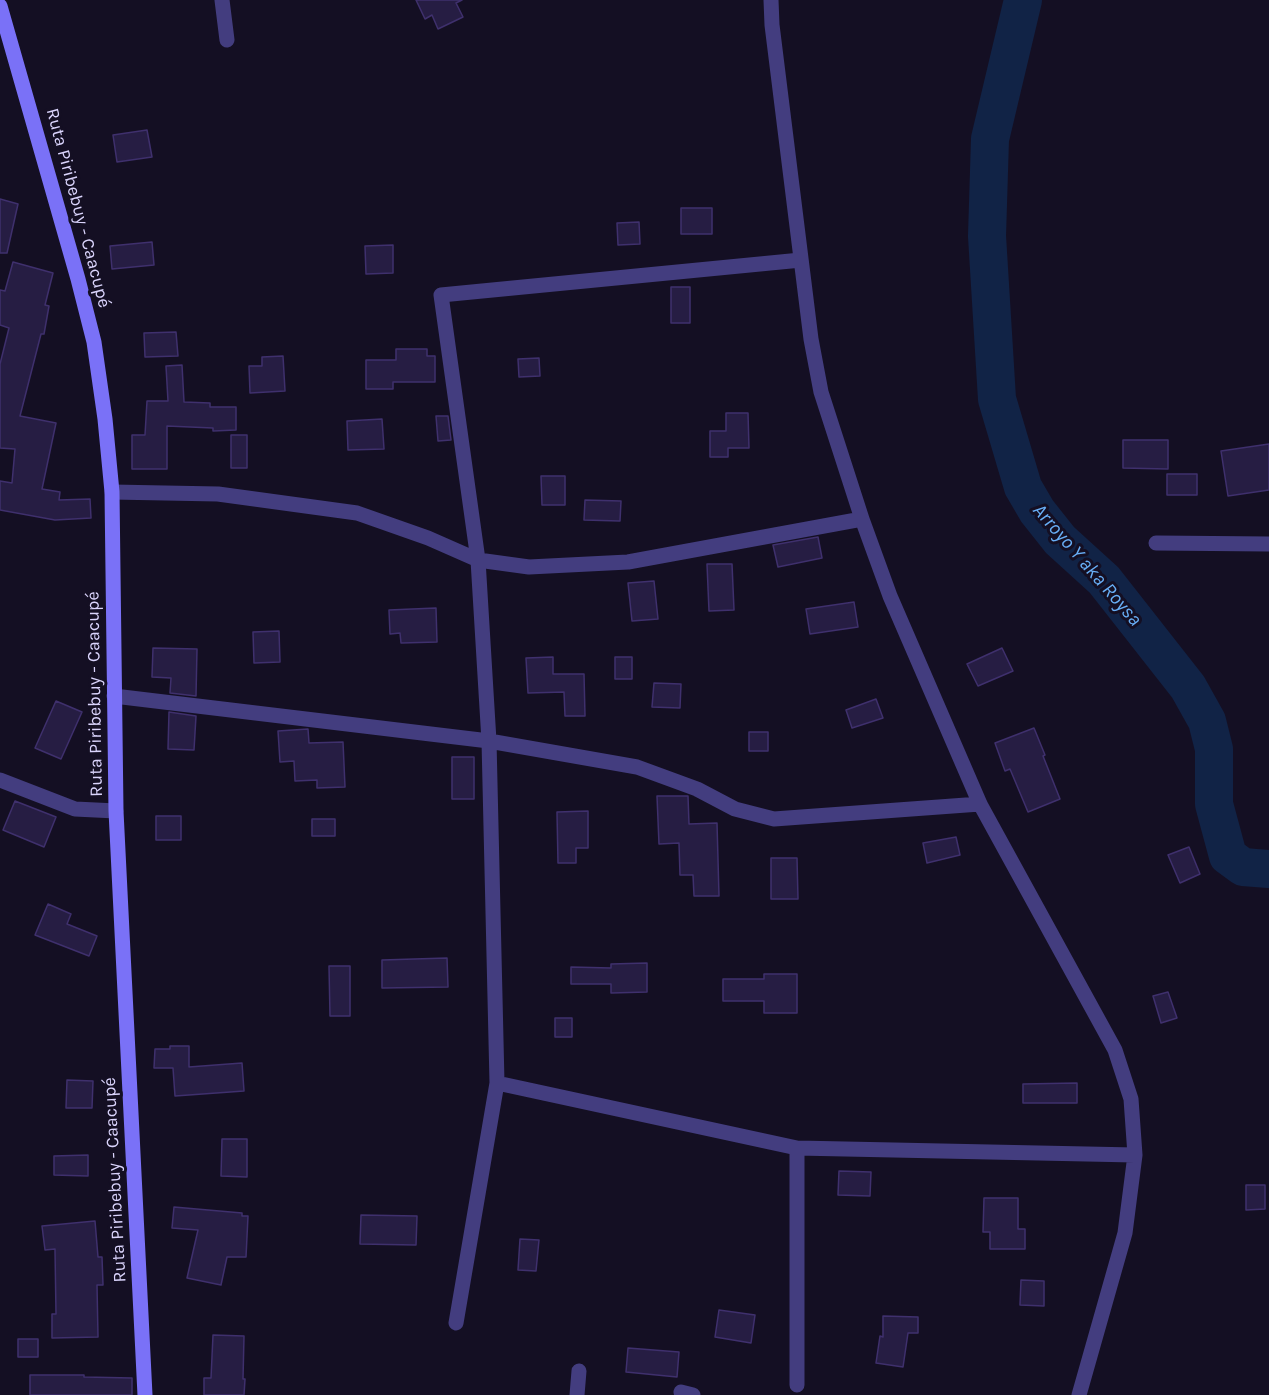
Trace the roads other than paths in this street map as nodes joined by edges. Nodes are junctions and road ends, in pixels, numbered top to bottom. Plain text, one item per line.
1 (222, 0) edge
2 (771, 0) edge
3 (0, 6) edge
4 (227, 40) dead end
5 (801, 260) junction
6 (112, 492) junction
7 (862, 519) junction
8 (1156, 543) dead end
9 (1269, 544) edge
10 (478, 560) junction
11 (114, 696) junction
12 (489, 741) junction
13 (0, 780) edge
14 (980, 804) junction
15 (116, 810) junction
16 (496, 1083) junction
17 (797, 1148) junction
18 (1135, 1155) junction
19 (456, 1323) dead end
20 (579, 1371) dead end
21 (797, 1385) dead end
22 (145, 1395) edge
23 (577, 1395) edge
24 (1079, 1395) edge

1 - 4 street
2 - 5 street
3 - 6 street, Ruta Piribebuy - Caacupé
5 - 7 street
5 - 10 street
6 - 10 street
6 - 11 street, Ruta Piribebuy - Caacupé
7 - 10 street
7 - 14 street
8 - 9 street
10 - 12 street
11 - 12 street
11 - 15 street, Ruta Piribebuy - Caacupé
12 - 14 street
12 - 16 street
13 - 15 street
14 - 18 street
15 - 22 street, Ruta Piribebuy - Caacupé
16 - 17 street
16 - 19 street
17 - 18 street
17 - 21 street
18 - 24 street
20 - 23 street

